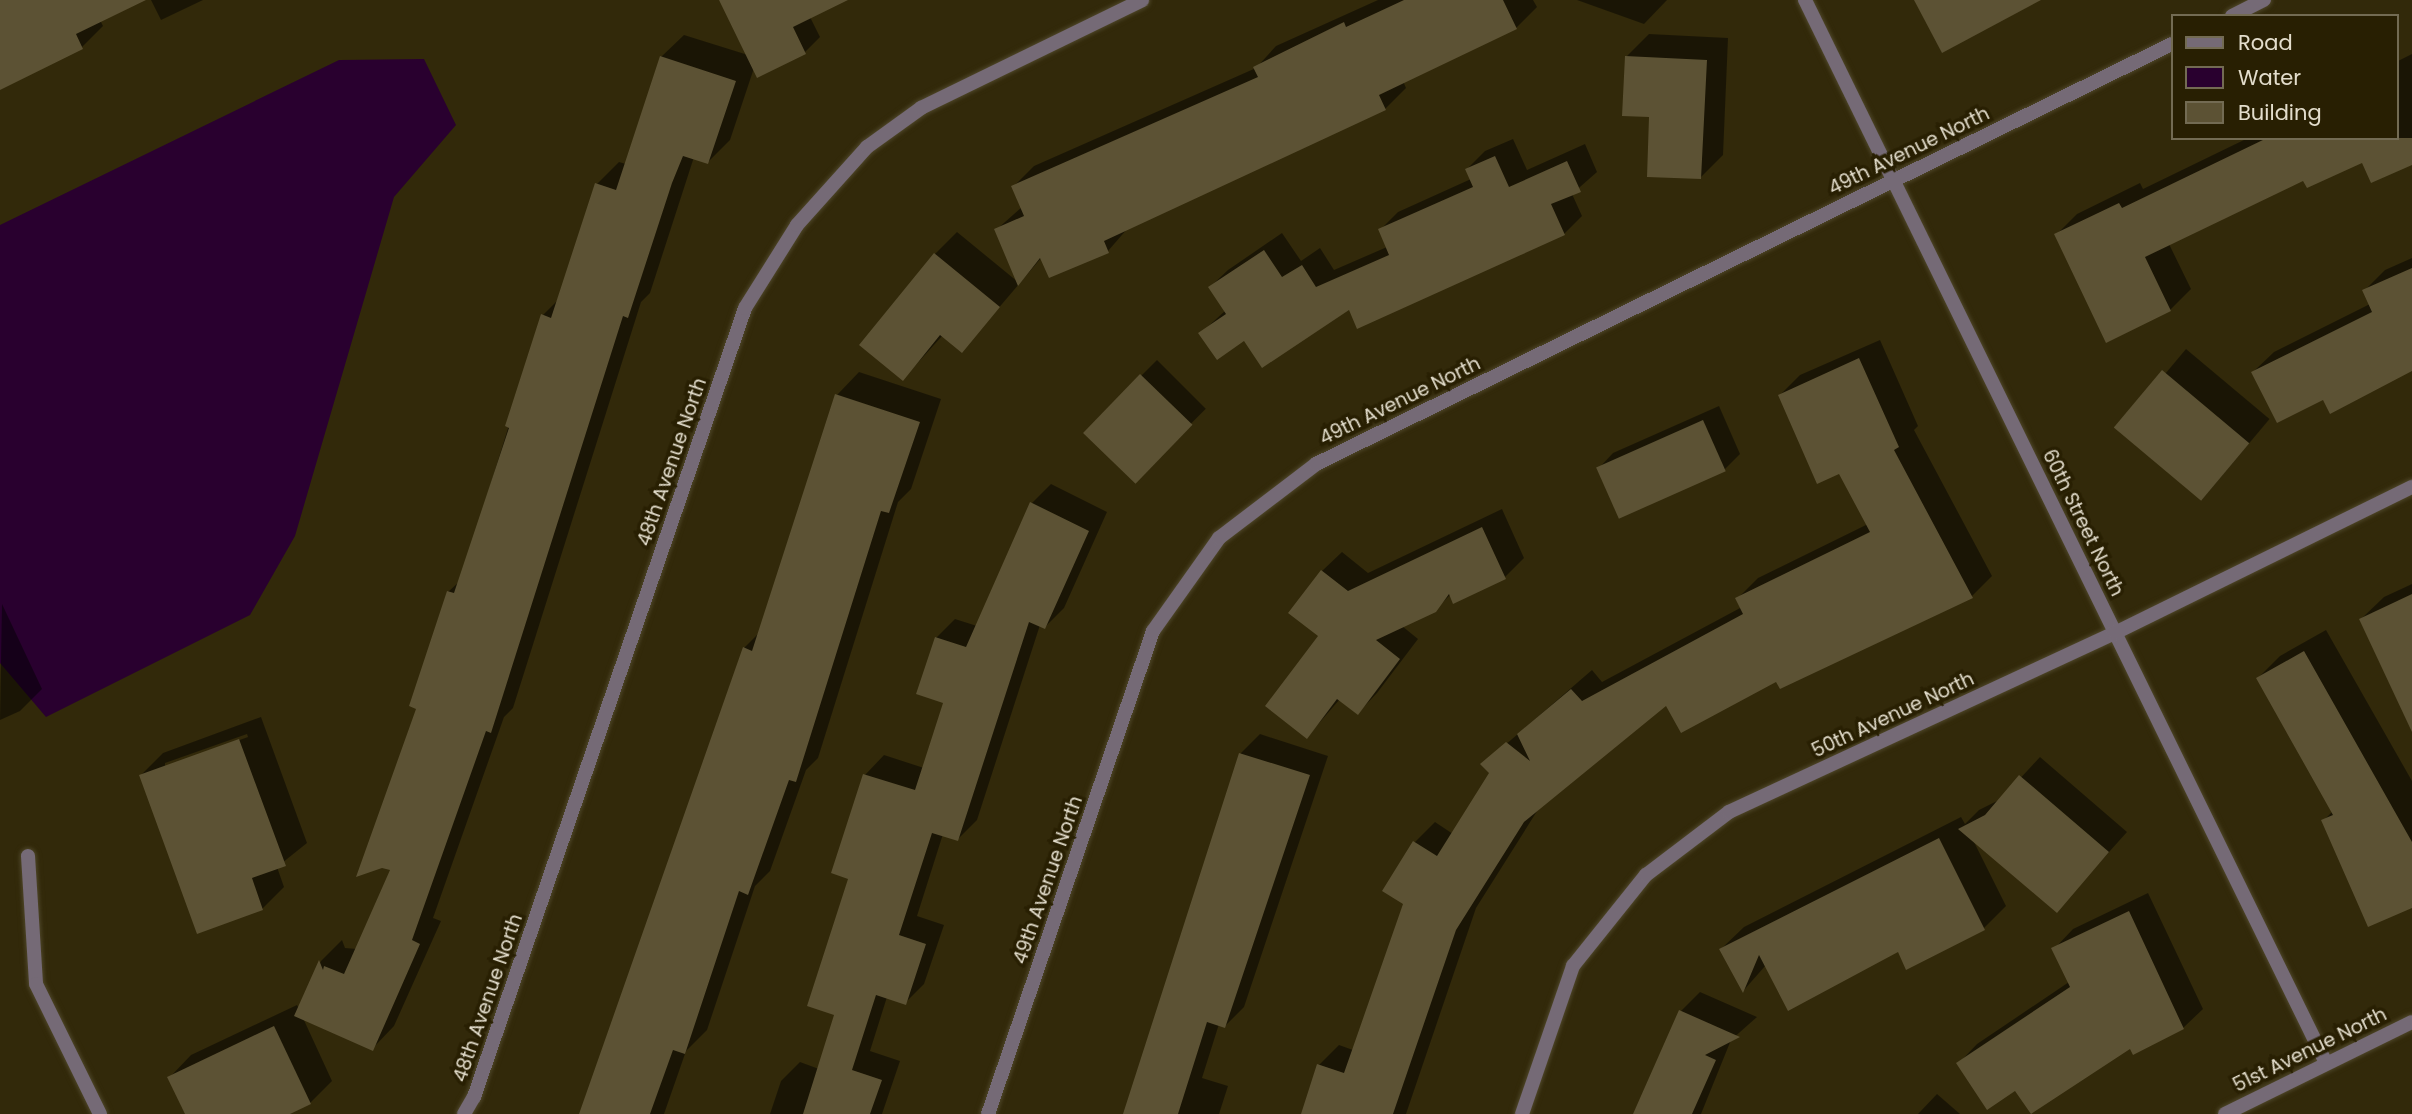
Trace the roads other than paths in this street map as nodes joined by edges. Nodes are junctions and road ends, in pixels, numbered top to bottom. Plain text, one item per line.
1 (1142, 0) edge
2 (1805, 0) edge
3 (2264, 0) edge
4 (2236, 14) edge
5 (2170, 45) edge
6 (1893, 180) junction
7 (2412, 487) edge
8 (2115, 633) junction
9 (28, 856) dead end
10 (2412, 1022) edge
11 (2326, 1063) junction
12 (100, 1114) edge
13 (464, 1114) edge
14 (988, 1114) edge
15 (1522, 1114) edge
16 (2225, 1114) edge

1 - 13 street, 48th Avenue North
2 - 6 street, 60th Street North
3 - 4 street
5 - 6 street, 49th Avenue North
6 - 8 street, 60th Street North
6 - 14 street, 49th Avenue North
7 - 8 street, 50th Avenue North
8 - 11 street, 60th Street North
8 - 15 street, 50th Avenue North
9 - 12 street
10 - 11 street, 51st Avenue North
11 - 16 street, 51st Avenue North

